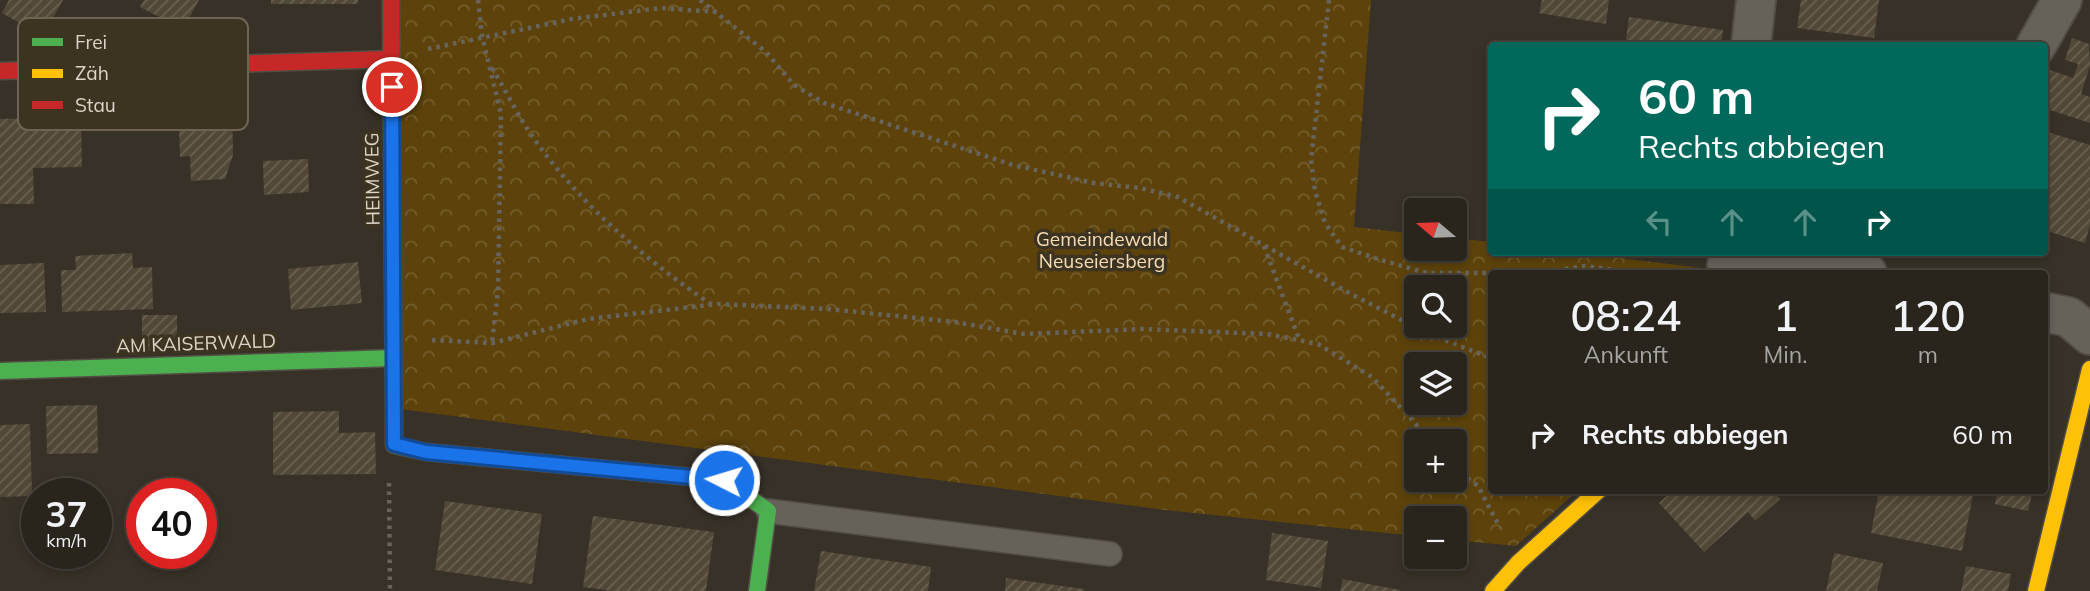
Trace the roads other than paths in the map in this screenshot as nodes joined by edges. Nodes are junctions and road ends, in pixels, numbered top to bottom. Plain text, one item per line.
1 (391, 0) edge
2 (1756, 0) edge
3 (2062, 0) edge
4 (1751, 42) edge
5 (2038, 42) edge
6 (391, 59) junction
7 (248, 63) edge
8 (18, 70) edge
9 (0, 71) edge
10 (1727, 263) edge
11 (1862, 267) edge
12 (2048, 313) edge
13 (2090, 335) edge
14 (394, 358) junction
15 (2090, 369) edge
16 (0, 371) edge
17 (1595, 494) edge
18 (768, 511) junction
19 (1110, 554) dead end
20 (757, 591) edge
21 (1493, 591) edge
22 (2036, 591) edge

1 - 6 street, HEIMWEG
2 - 4 street
3 - 5 street
6 - 7 street
6 - 14 street, HEIMWEG
8 - 9 street
10 - 11 street
12 - 13 street
14 - 16 street, AM KAISERWALD
14 - 18 street, HEIMWEG
15 - 22 street
17 - 21 street
18 - 19 lane
18 - 20 street

